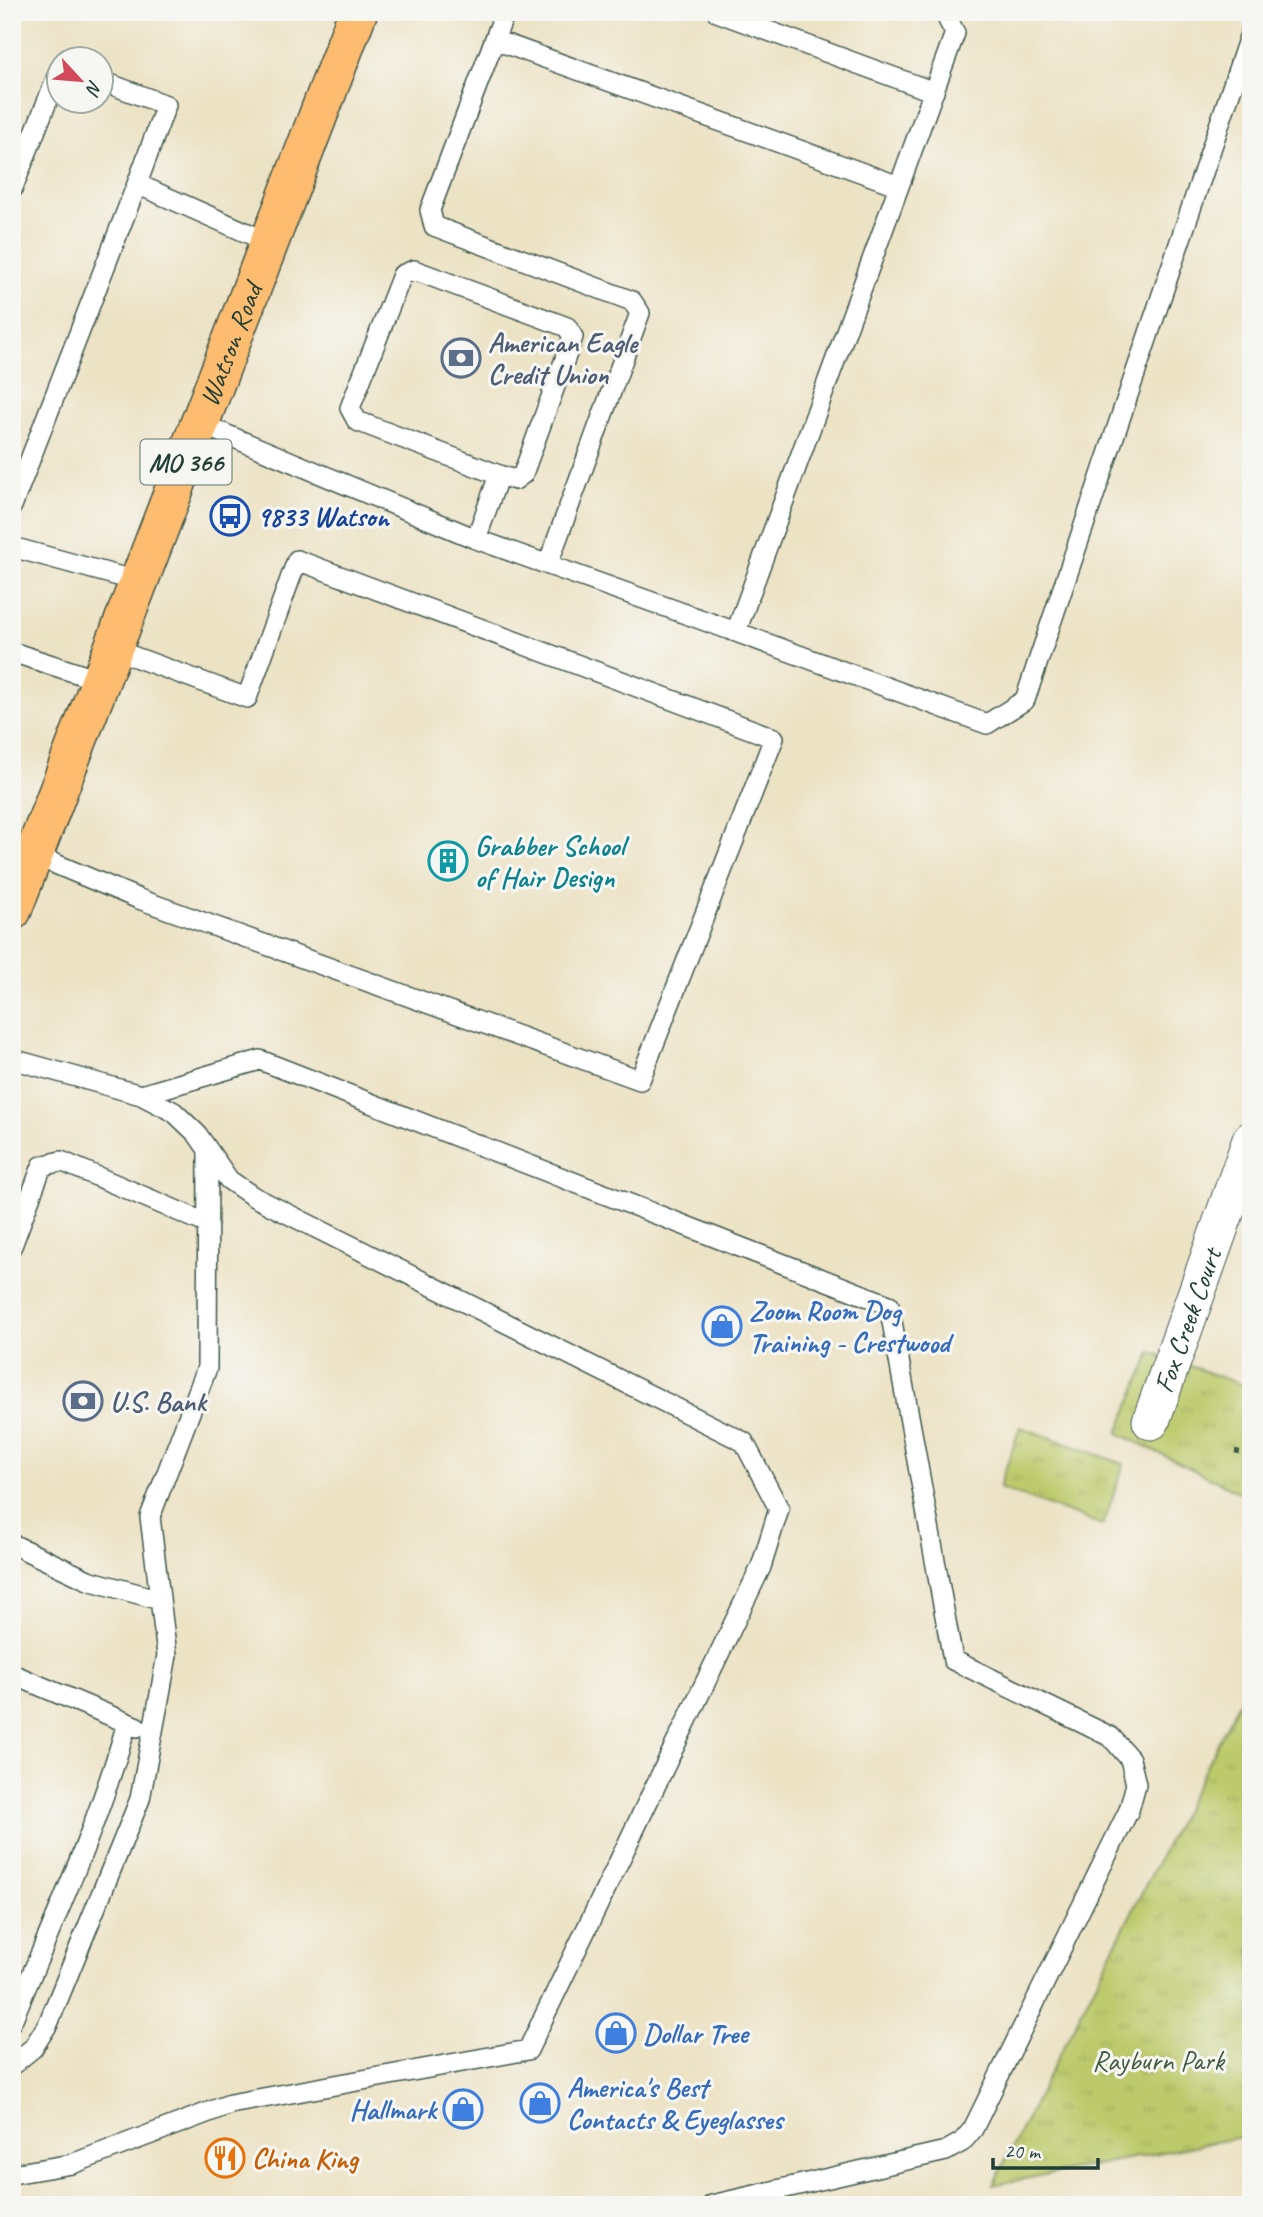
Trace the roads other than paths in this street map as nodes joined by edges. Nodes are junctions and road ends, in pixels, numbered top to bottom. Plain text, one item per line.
1 (358, 12) edge
2 (505, 12) edge
3 (717, 12) edge
4 (944, 12) edge
5 (1251, 31) edge
6 (495, 40) junction
7 (116, 86) edge
8 (934, 92) junction
9 (46, 104) edge
10 (137, 184) junction
11 (899, 186) junction
12 (12, 190) edge
13 (270, 243) junction
14 (201, 424) junction
15 (499, 475) junction
16 (12, 506) edge
17 (476, 540) junction
18 (12, 547) edge
19 (548, 564) junction
20 (140, 582) junction
21 (736, 632) junction
22 (12, 652) edge
23 (107, 665) junction
24 (21, 879) edge
25 (12, 1059) edge
26 (141, 1095) junction
27 (1251, 1140) edge
28 (208, 1150) junction
29 (208, 1224) junction
30 (12, 1246) edge
31 (1151, 1421) dead end
32 (12, 1544) edge
33 (160, 1600) junction
34 (12, 1674) edge
35 (127, 1723) junction
36 (152, 1734) junction
37 (12, 2021) edge
38 (12, 2065) edge
39 (12, 2174) edge
40 (712, 2205) edge

1 - 13 main road, Watson Road / MO 366
2 - 6 lane
3 - 8 lane
4 - 8 lane
5 - 21 lane
6 - 11 lane
6 - 19 lane
7 - 10 lane
8 - 11 lane
9 - 12 lane
10 - 13 lane
10 - 16 lane
11 - 21 lane
13 - 14 main road, Watson Road / MO 366
14 - 17 lane
14 - 20 main road, Watson Road / MO 366
15 - 15 lane
15 - 17 lane
17 - 19 lane
18 - 20 lane
19 - 21 lane
20 - 23 main road, Watson Road / MO 366
22 - 23 lane
23 - 24 main road, Watson Road / MO 366
23 - 24 lane
25 - 26 lane
26 - 28 lane
26 - 40 lane
27 - 31 street, Fox Creek Court
28 - 29 lane
28 - 39 lane
29 - 30 lane
29 - 33 lane
32 - 33 lane
33 - 36 lane
34 - 35 lane
35 - 36 lane
35 - 37 lane
36 - 38 lane

